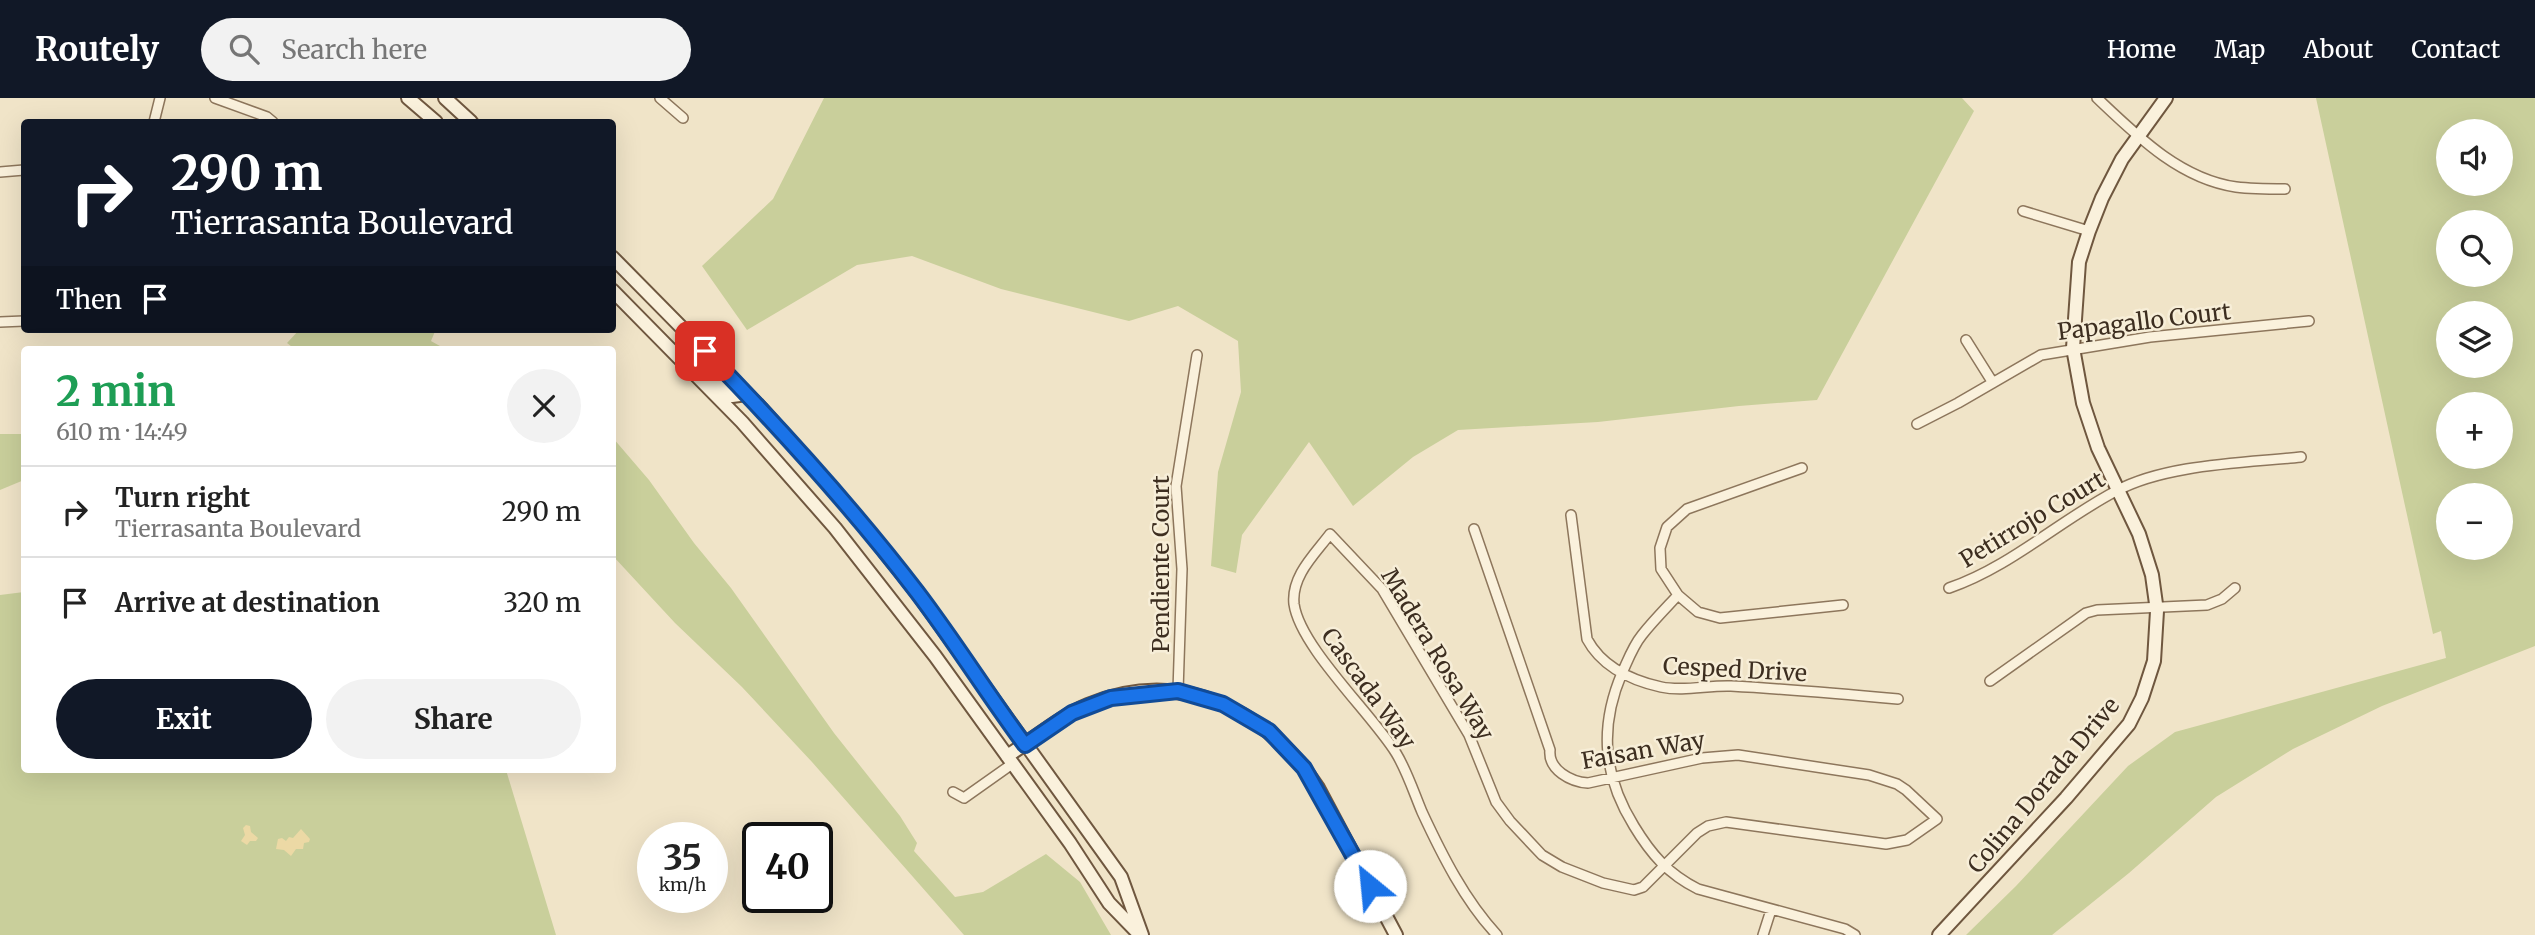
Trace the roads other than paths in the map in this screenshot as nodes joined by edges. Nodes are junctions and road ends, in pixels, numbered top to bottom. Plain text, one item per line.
1 (160, 98) edge
2 (215, 98) edge
3 (408, 98) edge
4 (445, 98) edge
5 (660, 98) edge
6 (2097, 98) edge
7 (2166, 98) edge
8 (683, 118) dead end
9 (155, 119) edge
10 (269, 119) edge
11 (432, 119) edge
12 (468, 119) edge
13 (2138, 136) junction
14 (21, 170) edge
15 (0, 172) edge
16 (2285, 189) dead end
17 (2023, 211) dead end
18 (2090, 231) junction
19 (616, 261) edge
20 (616, 294) edge
21 (21, 321) edge
22 (2309, 321) dead end
23 (0, 322) edge
24 (1966, 340) dead end
25 (2073, 348) junction
26 (671, 349) junction
27 (1197, 355) dead end
28 (1993, 383) junction
29 (747, 394) junction
30 (1917, 424) dead end
31 (2301, 457) dead end
32 (1802, 468) dead end
33 (2118, 490) junction
34 (1571, 515) dead end
35 (1474, 529) dead end
36 (1330, 534) joint
37 (1949, 588) dead end
38 (2235, 588) dead end
39 (1678, 596) junction
40 (1843, 605) dead end
41 (2157, 607) junction
42 (1622, 673) junction
43 (1990, 681) dead end
44 (1178, 691) junction
45 (1898, 698) dead end
46 (1025, 745) junction
47 (1010, 760) junction
48 (1612, 780) junction
49 (953, 792) dead end
50 (1937, 819) joint
51 (1664, 867) junction
52 (1771, 909) junction
53 (1141, 935) edge
54 (1396, 935) edge
55 (1497, 935) edge
56 (1763, 935) edge
57 (1855, 935) edge
58 (1939, 935) edge

1 - 9 street
2 - 10 street
3 - 11 street
4 - 12 street
5 - 8 street
6 - 13 street
7 - 13 street, Colina Dorada Drive
13 - 16 street
13 - 18 street, Colina Dorada Drive
14 - 15 street
17 - 18 street
18 - 25 street, Colina Dorada Drive
19 - 29 street
20 - 26 street
21 - 23 street
22 - 25 street, Papagallo Court
24 - 28 street
25 - 28 street, Papagallo Court
25 - 33 street, Colina Dorada Drive
26 - 29 street
26 - 47 street
27 - 44 street, Pendiente Court
28 - 30 street, Papagallo Court
29 - 46 street
31 - 33 street, Petirrojo Court
32 - 39 street
33 - 37 street, Petirrojo Court
33 - 41 street, Colina Dorada Drive
34 - 42 street, Cesped Drive
35 - 48 street, Faisan Way
36 - 51 street, Madera Rosa Way
36 - 55 street, Cascada Way
38 - 41 street
39 - 40 street
39 - 42 street
41 - 43 street
41 - 58 street, Colina Dorada Drive
42 - 45 street, Cesped Drive
42 - 48 street
44 - 46 street
44 - 54 street
46 - 47 street
46 - 53 street
47 - 49 street
47 - 53 street
48 - 50 street, Faisan Way
48 - 51 street
50 - 51 street, Madera Rosa Way
51 - 52 street
52 - 56 street
52 - 57 street

